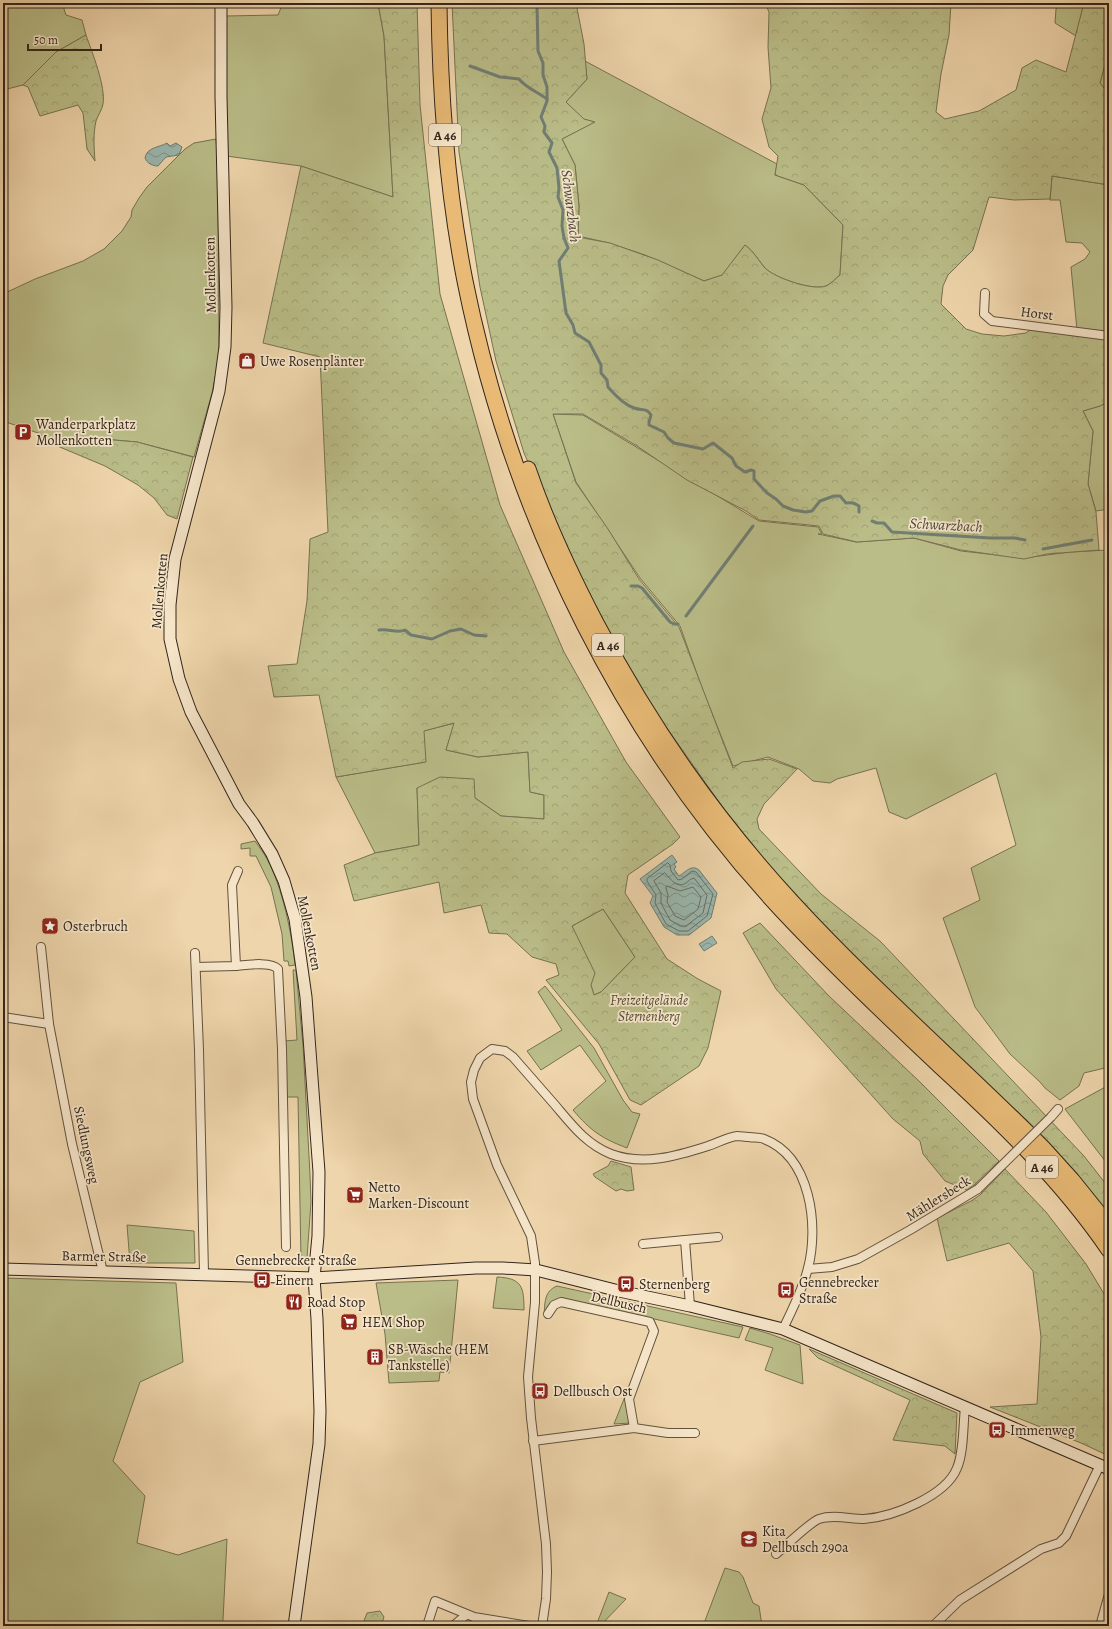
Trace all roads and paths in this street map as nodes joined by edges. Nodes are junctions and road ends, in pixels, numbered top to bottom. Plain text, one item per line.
1 (221, 3) edge
2 (439, 3) edge
3 (448, 3) edge
4 (985, 293) dead end
5 (1109, 336) edge
6 (238, 871) dead end
7 (41, 947) dead end
8 (195, 953) dead end
9 (236, 966) junction
10 (196, 967) junction
11 (3, 1017) edge
12 (49, 1024) junction
13 (1058, 1110) dead end
14 (1109, 1226) edge
15 (718, 1237) dead end
16 (685, 1240) junction
17 (643, 1244) dead end
18 (286, 1247) dead end
19 (1109, 1250) edge
20 (3, 1269) edge
21 (808, 1269) junction
22 (536, 1270) junction
23 (103, 1272) junction
24 (204, 1274) junction
25 (314, 1278) junction
26 (690, 1306) junction
27 (548, 1314) dead end
28 (783, 1329) junction
29 (965, 1407) junction
30 (634, 1428) junction
31 (695, 1433) dead end
32 (533, 1441) junction
33 (1105, 1467) edge
34 (776, 1554) dead end
35 (1109, 1594) edge
36 (466, 1615) junction
37 (294, 1626) edge
38 (428, 1626) edge
39 (453, 1626) edge
40 (529, 1626) edge
41 (542, 1626) edge
42 (933, 1626) edge
43 (1100, 1626) edge

1 - 25 main road, Mollenkotten
2 - 19 highway, A 46
3 - 14 highway, A 46
4 - 5 street, Horst
6 - 9 street
7 - 12 street, Siedlungsweg
8 - 10 street
9 - 10 street, Gennebrecker Straße
9 - 18 street, Gennebrecker Straße
10 - 24 street
11 - 12 street
12 - 23 street, Siedlungsweg
13 - 21 street, Mählersbeck, bridge
15 - 16 street
16 - 17 street
16 - 26 street
20 - 23 main road, Barmer Straße
21 - 22 street
21 - 28 street
22 - 25 main road, Gennebrecker Straße
22 - 26 main road, Gennebrecker Straße
22 - 32 street
23 - 24 main road, Barmer Straße
24 - 25 main road, Gennebrecker Straße
25 - 37 main road
26 - 28 main road, Gennebrecker Straße
27 - 30 street, Dellbusch
28 - 29 main road, Gennebrecker Straße
29 - 33 main road, Gennebrecker Straße
29 - 34 street
30 - 31 street
30 - 32 street
32 - 41 street
33 - 42 street
35 - 43 street
36 - 38 street
36 - 39 street
36 - 40 street

